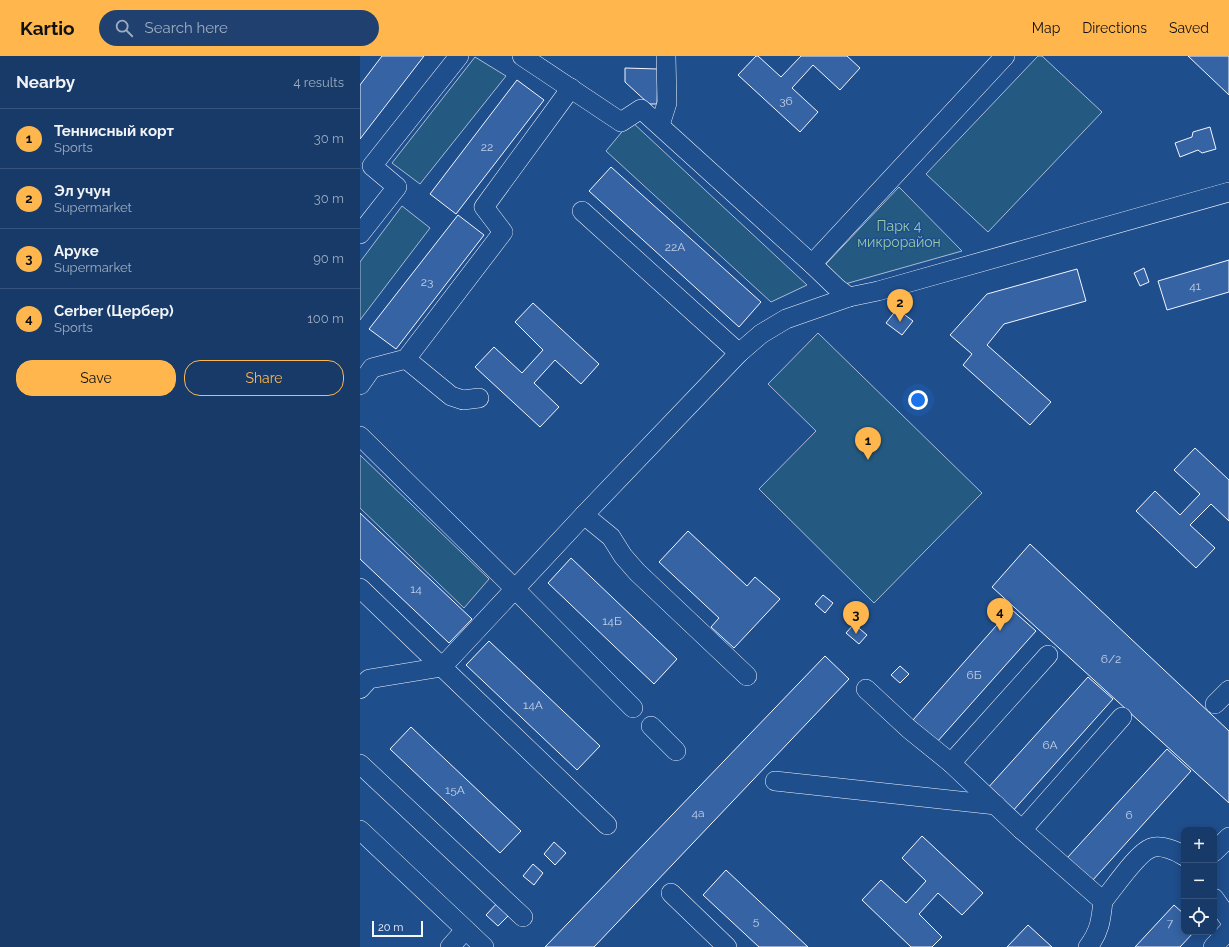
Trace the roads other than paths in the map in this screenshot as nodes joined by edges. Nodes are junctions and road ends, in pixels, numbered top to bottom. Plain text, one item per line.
1 (459, 56) edge
2 (522, 56) edge
3 (666, 56) edge
4 (1005, 56) edge
5 (571, 88) junction
6 (660, 125) junction
7 (1229, 192) edge
8 (582, 210) dead end
9 (360, 234) edge
10 (812, 264) junction
11 (849, 297) junction
12 (739, 353) junction
13 (406, 359) junction
14 (360, 384) edge
15 (479, 398) dead end
16 (360, 436) edge
17 (584, 515) junction
18 (360, 588) edge
19 (515, 589) junction
20 (1048, 655) dead end
21 (442, 667) junction
22 (747, 676) dead end
23 (866, 688) dead end
24 (360, 689) edge
25 (1229, 690) edge
26 (1214, 704) dead end
27 (633, 708) dead end
28 (1122, 717) dead end
29 (651, 726) dead end
30 (676, 752) dead end
31 (951, 763) junction
32 (360, 764) edge
33 (775, 781) dead end
34 (996, 805) junction
35 (607, 825) dead end
36 (360, 830) edge
37 (1022, 830) junction
38 (1229, 837) edge
39 (1217, 849) edge
40 (1181, 854) edge
41 (671, 893) dead end
42 (1215, 899) edge
43 (1103, 901) junction
44 (523, 917) dead end
45 (1229, 919) edge
46 (465, 930) junction
47 (1229, 930) edge
48 (450, 947) edge
49 (484, 947) edge
50 (727, 947) edge
51 (1088, 947) edge
52 (1213, 947) edge

1 - 9 street
2 - 5 street
3 - 6 street
4 - 10 street
5 - 6 street
5 - 13 street
6 - 10 street
7 - 11 street
8 - 12 street
10 - 11 street
11 - 12 street
12 - 17 street
13 - 14 street
13 - 15 street
16 - 19 street
17 - 19 street
17 - 22 street
18 - 21 street
19 - 21 street
19 - 27 street
20 - 31 street
21 - 24 street
21 - 35 street
23 - 31 street
25 - 26 street
28 - 37 street
29 - 30 street
31 - 34 street
32 - 44 street
33 - 34 street
34 - 37 street
36 - 46 street
37 - 43 street
38 - 39 street
40 - 43 street
41 - 50 street
42 - 45 street
43 - 51 street
46 - 48 street
46 - 49 street
47 - 52 street

